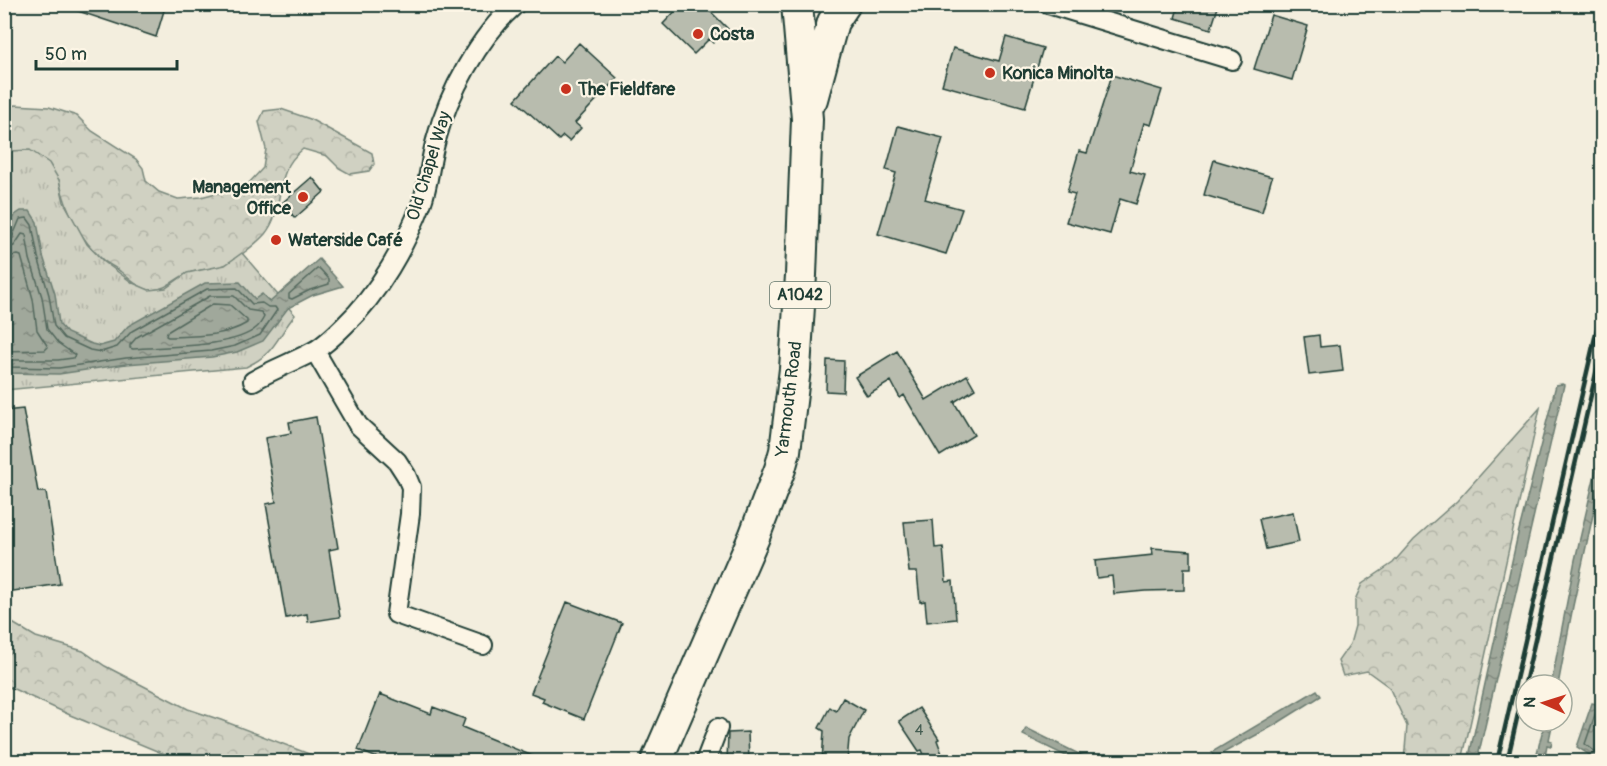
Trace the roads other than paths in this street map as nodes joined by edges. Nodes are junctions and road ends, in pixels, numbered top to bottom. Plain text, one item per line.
1 (516, 4) edge
2 (797, 4) edge
3 (845, 4) edge
4 (1048, 4) edge
5 (1232, 60) dead end
6 (807, 119) junction
7 (315, 351) junction
8 (253, 381) dead end
9 (483, 645) dead end
10 (718, 728) dead end
11 (656, 762) edge
12 (705, 762) edge

1 - 7 street, Old Chapel Way
2 - 6 highway, Yarmouth Road / A1042
3 - 6 highway, Yarmouth Road / A1042
4 - 5 street
6 - 11 highway, Yarmouth Road / A1042
7 - 8 street, Old Chapel Way
7 - 9 street
10 - 12 street

